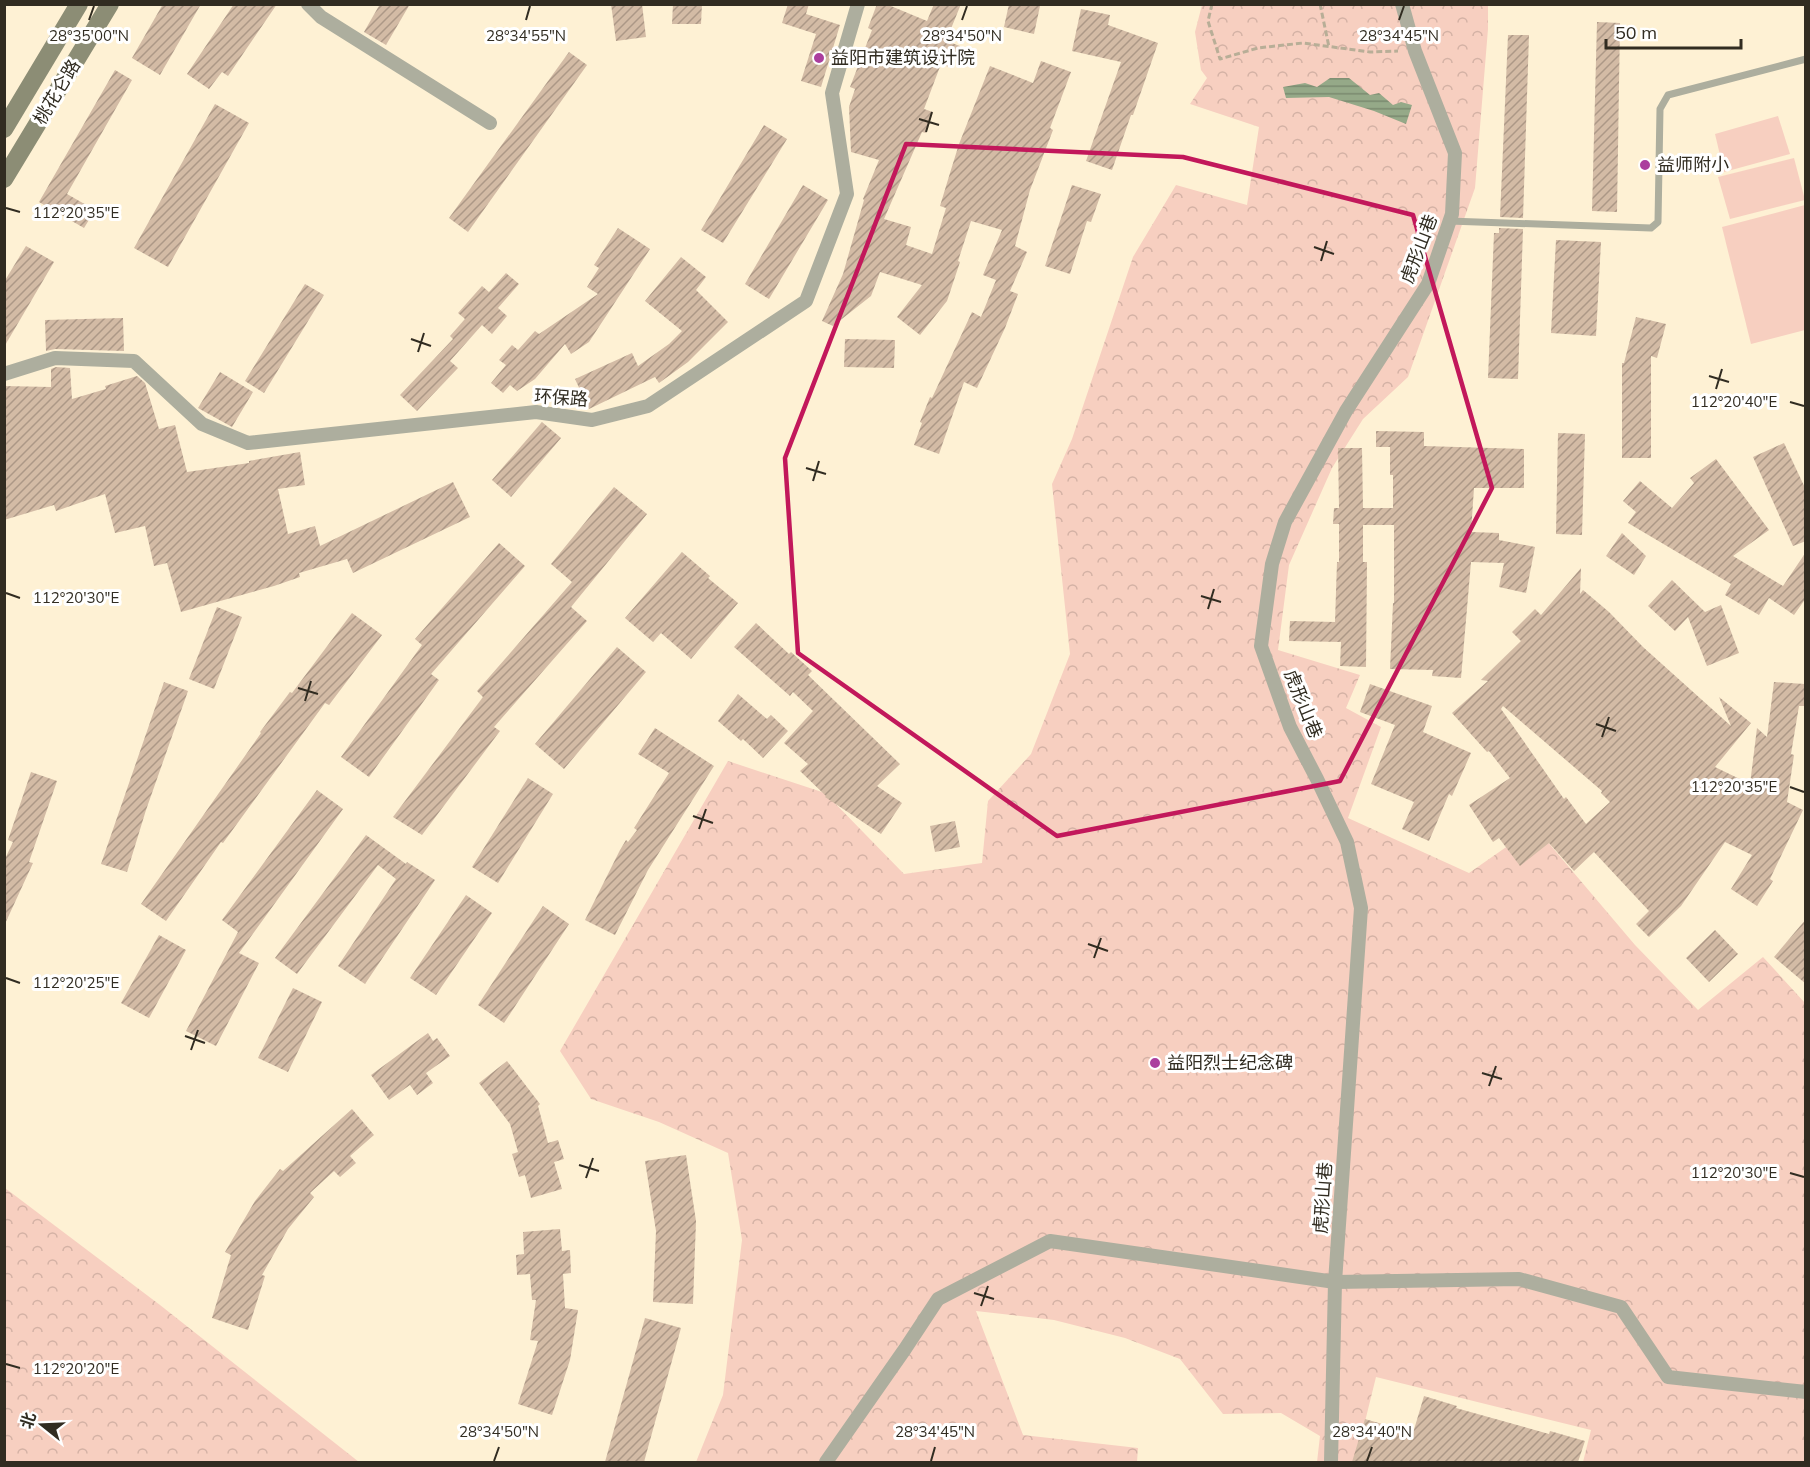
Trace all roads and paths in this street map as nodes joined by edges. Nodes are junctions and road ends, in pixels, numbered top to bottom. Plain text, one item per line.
1 (79, 4) edge
2 (110, 4) edge
3 (308, 4) edge
4 (858, 4) edge
5 (1212, 4) edge
6 (1320, 4) edge
7 (1402, 4) edge
8 (1329, 47) junction
9 (1415, 51) junction
10 (1806, 59) edge
11 (490, 123) dead end
12 (4, 129) edge
13 (4, 179) edge
14 (1449, 221) junction
15 (4, 374) edge
16 (1335, 1282) junction
17 (1806, 1392) edge
18 (826, 1462) edge
19 (1331, 1462) edge

1 - 12 main road, 桃花仑路
2 - 13 main road, 桃花仑路
3 - 11 street
4 - 15 street, 环保路
5 - 8 path
6 - 8 path
7 - 9 street, 虎形山巷
8 - 9 path
9 - 14 street, 虎形山巷
10 - 14 lane
14 - 16 street, 虎形山巷
16 - 17 street
16 - 18 street
16 - 19 street, 虎形山巷

